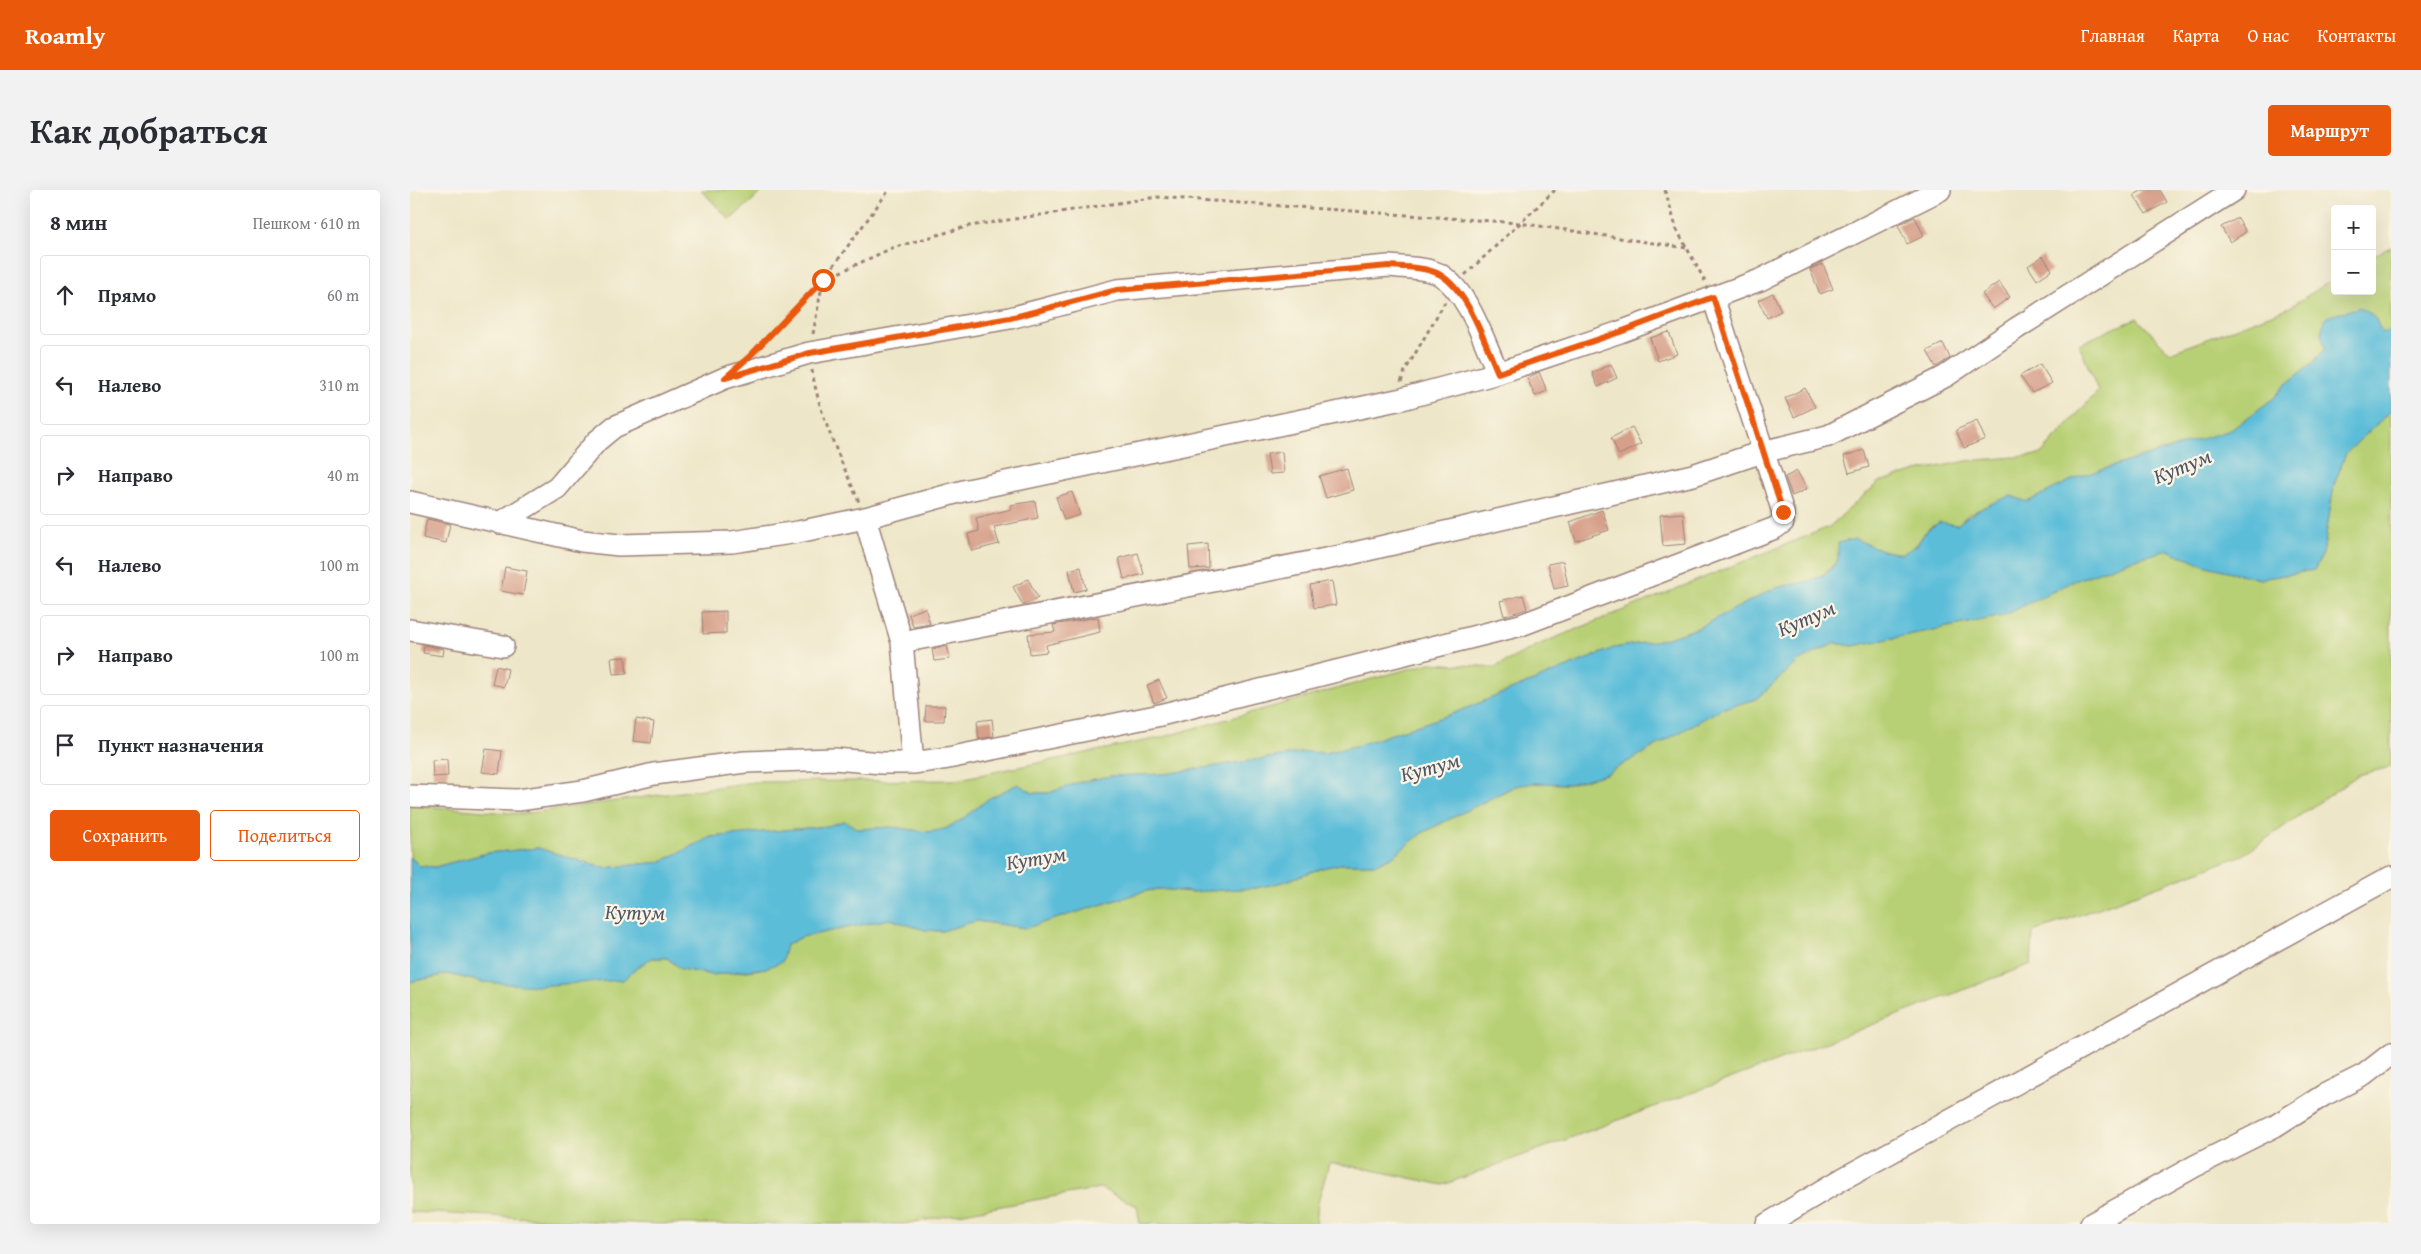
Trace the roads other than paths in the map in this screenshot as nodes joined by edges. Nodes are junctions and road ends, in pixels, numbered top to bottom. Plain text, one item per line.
1 (1940, 190) edge
2 (2234, 190) edge
3 (1713, 297) junction
4 (1498, 373) junction
5 (1762, 452) junction
6 (410, 502) edge
7 (865, 518) junction
8 (500, 523) junction
9 (410, 630) edge
10 (902, 642) junction
11 (503, 646) dead end
12 (913, 763) junction
13 (410, 796) edge
14 (2391, 877) edge
15 (2391, 1054) edge
16 (1767, 1224) edge
17 (2091, 1224) edge

1 - 3 street
2 - 5 street
3 - 4 street
3 - 5 street
4 - 7 street
4 - 8 street
5 - 10 street
5 - 12 street
6 - 8 street
7 - 8 street
7 - 10 street
9 - 11 street
10 - 12 street
12 - 13 street
14 - 16 street
15 - 17 street

